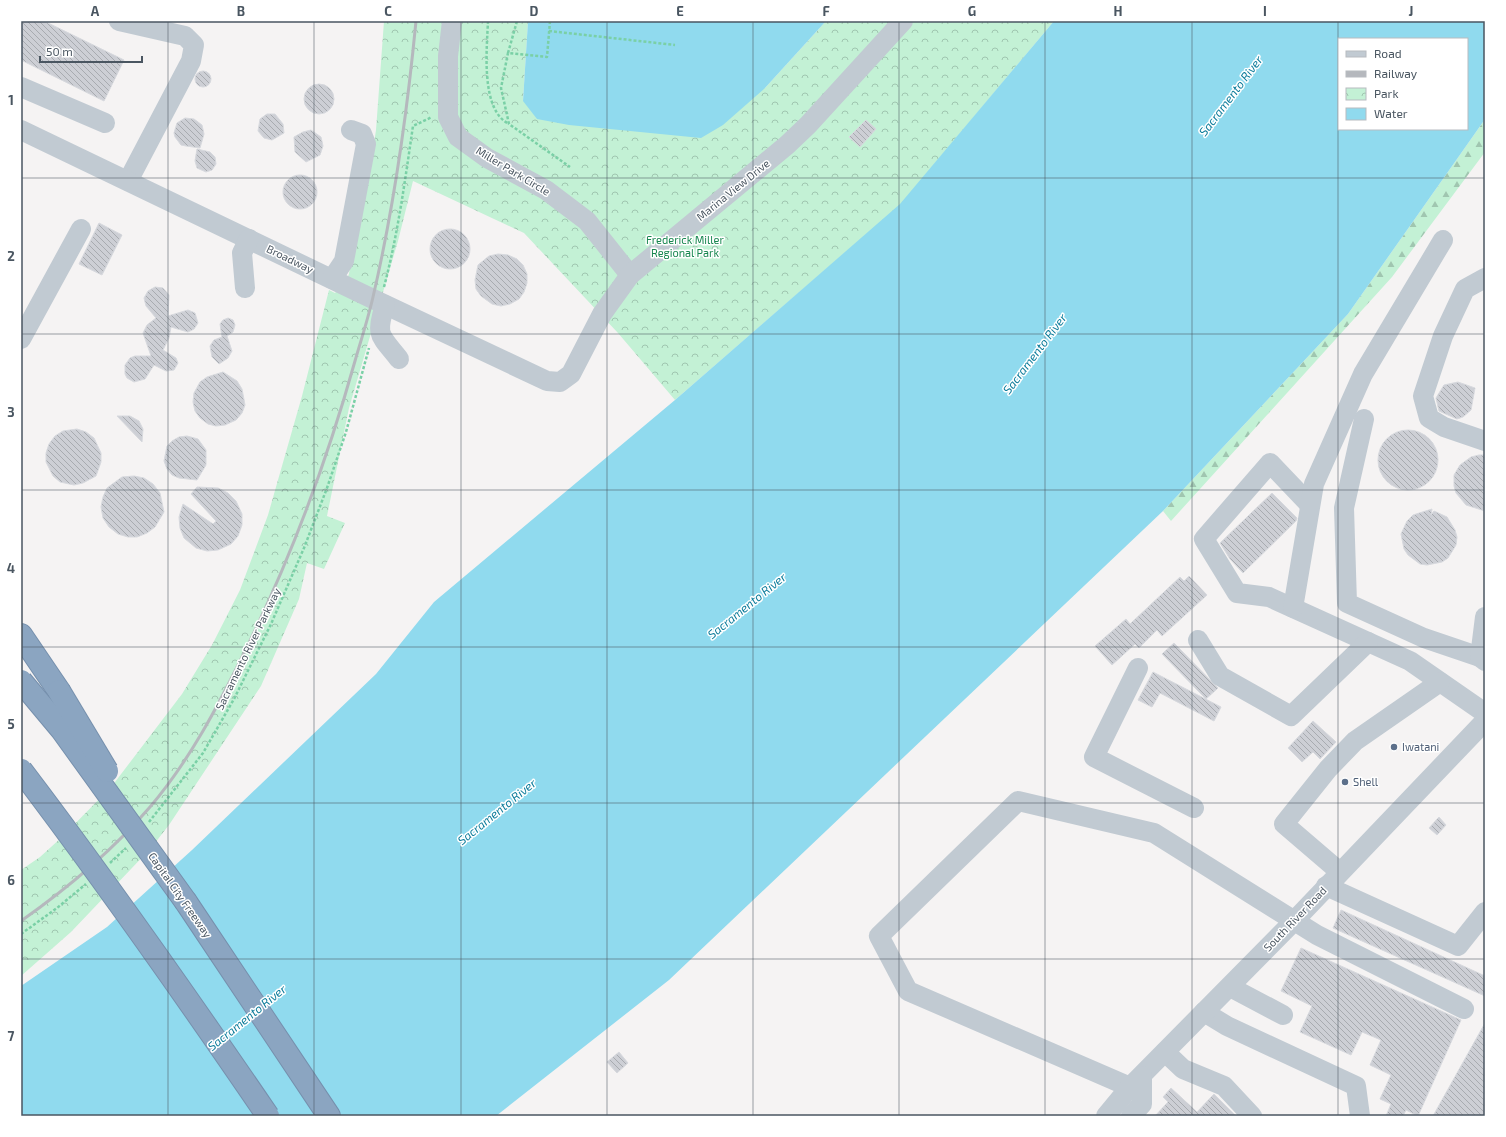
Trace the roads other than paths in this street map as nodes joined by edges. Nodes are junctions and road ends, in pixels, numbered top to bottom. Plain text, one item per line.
1 (119, 21) edge
2 (452, 21) edge
3 (903, 21) edge
4 (21, 87) edge
5 (105, 123) dead end
6 (21, 130) edge
7 (351, 130) dead end
8 (128, 182) junction
9 (81, 230) dead end
10 (249, 238) junction
11 (1443, 240) dead end
12 (630, 275) junction
13 (1485, 278) edge
14 (332, 279) junction
15 (245, 288) dead end
16 (382, 304) junction
17 (21, 339) edge
18 (399, 359) dead end
19 (560, 382) joint
20 (1364, 419) dead end
21 (1485, 441) edge
22 (1310, 505) junction
23 (1293, 608) junction
24 (1485, 617) edge
25 (21, 635) edge
26 (1198, 640) dead end
27 (1368, 642) junction
28 (1483, 659) edge
29 (1138, 668) dead end
30 (21, 681) edge
31 (1440, 682) junction
32 (1485, 713) edge
33 (1485, 721) edge
34 (21, 770) edge
35 (1194, 808) dead end
36 (1340, 872) junction
37 (1326, 886) junction
38 (186, 902) junction
39 (1485, 912) edge
40 (1294, 921) junction
41 (1479, 931) edge
42 (1230, 986) junction
43 (1464, 1008) dead end
44 (1204, 1012) junction
45 (1283, 1015) dead end
46 (1165, 1052) junction
47 (1136, 1081) junction
48 (268, 1116) edge
49 (329, 1116) edge
50 (1106, 1116) edge
51 (1131, 1116) edge
52 (1252, 1116) edge
53 (1360, 1116) edge

1 - 8 street
2 - 12 street, Miller Park Circle
3 - 12 street, Marina View Drive
4 - 5 street
6 - 8 street, Broadway
7 - 14 street
8 - 10 street, Broadway
9 - 17 street
10 - 14 street, Broadway
10 - 15 street
11 - 22 street
12 - 19 street, Marina View Drive
13 - 21 street
14 - 16 street, Broadway
16 - 18 street
16 - 19 street, Broadway
20 - 28 street
22 - 23 street
22 - 23 street
23 - 27 street
24 - 28 street
25 - 38 highway, bridge
26 - 27 street
27 - 31 street
29 - 35 street
30 - 38 highway, Capital City Freeway, bridge
31 - 32 street
31 - 36 street
33 - 36 street, South River Road
34 - 48 highway, bridge
36 - 37 street, South River Road
37 - 40 street, South River Road
37 - 41 street
38 - 49 highway, Capital City Freeway
39 - 41 street
40 - 42 street, South River Road
40 - 43 street
40 - 47 street
42 - 44 street, South River Road
42 - 45 street
44 - 46 street, South River Road
44 - 53 street
46 - 47 street, South River Road
46 - 52 street
47 - 50 street, South River Road
47 - 51 street

